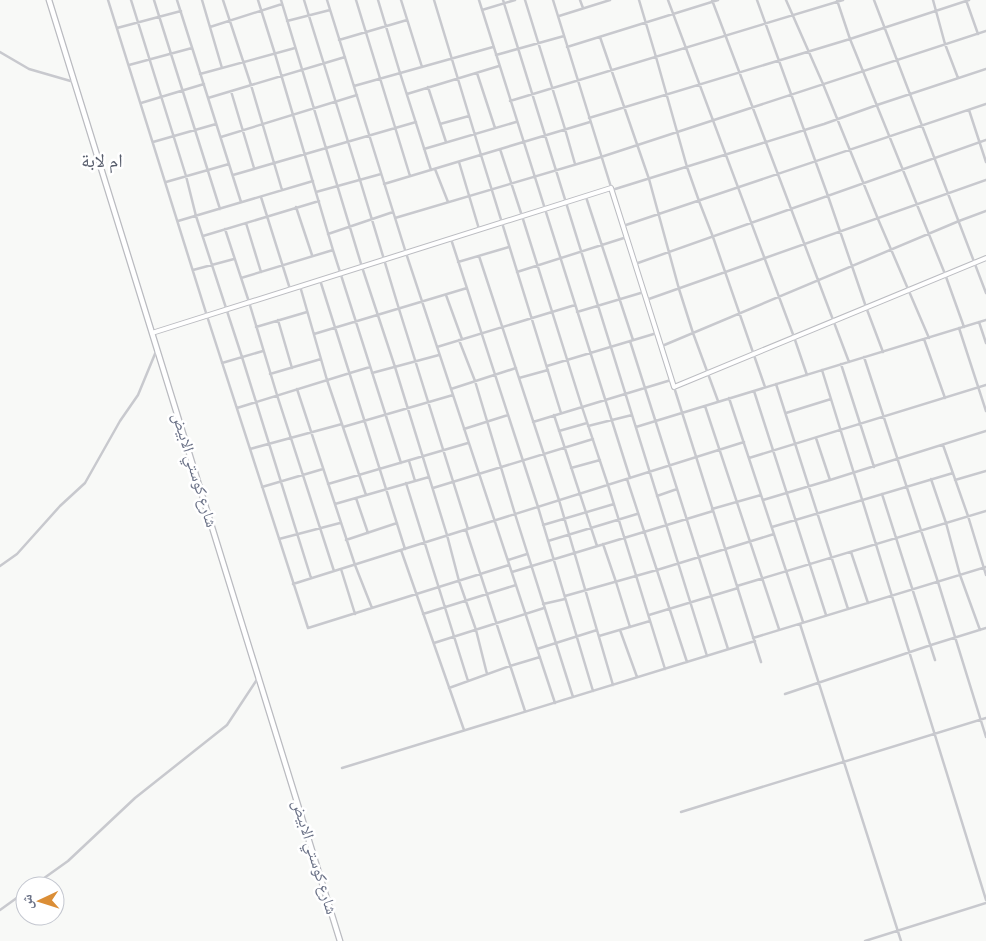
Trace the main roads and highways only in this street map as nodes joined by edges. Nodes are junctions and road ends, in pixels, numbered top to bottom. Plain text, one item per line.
1 (49, 0) edge
2 (986, 258) edge
3 (152, 333) junction
4 (340, 941) edge

1 - 3 highway, شارع كوستي الابيض
2 - 3 main road
3 - 4 highway, شارع كوستي الابيض

